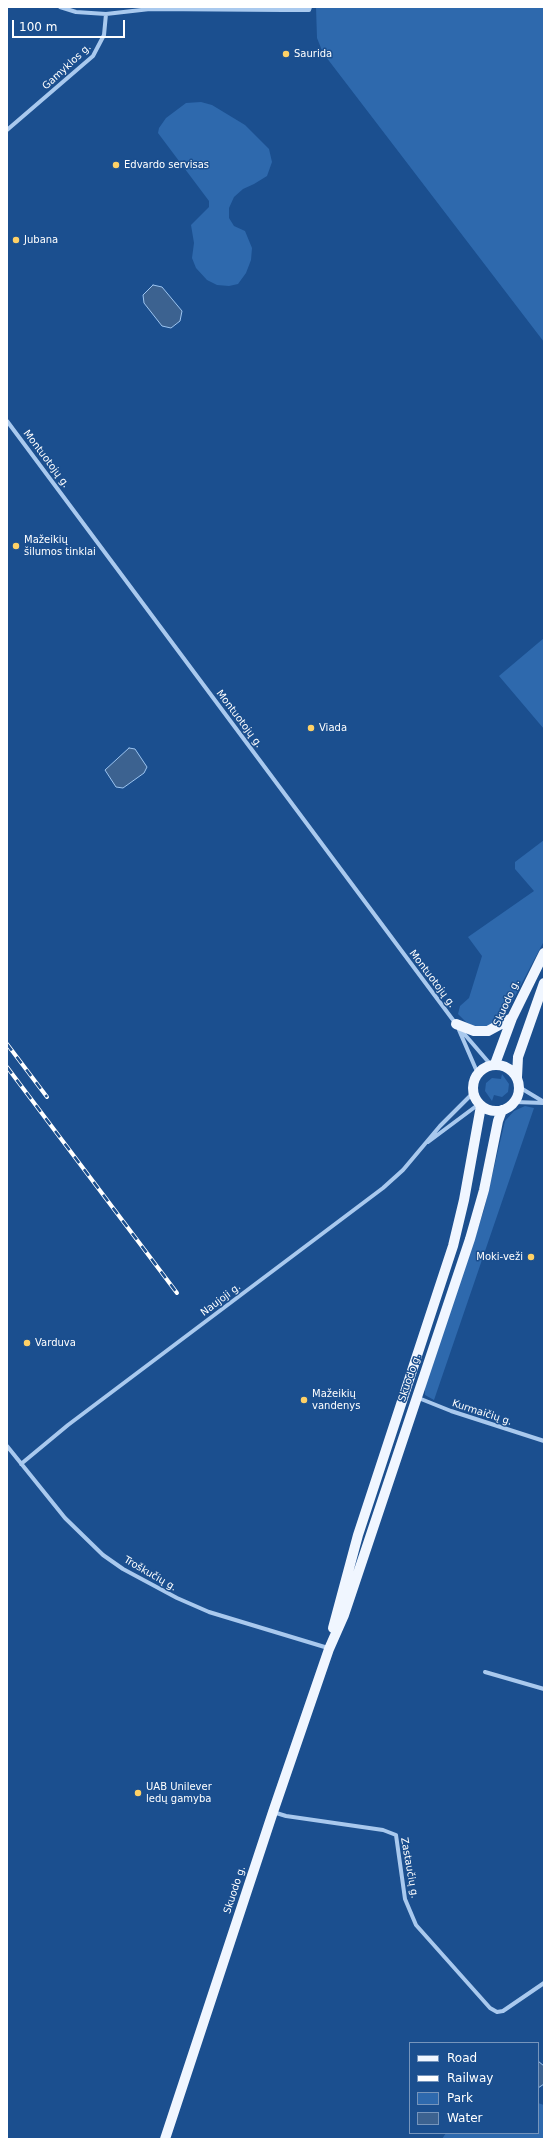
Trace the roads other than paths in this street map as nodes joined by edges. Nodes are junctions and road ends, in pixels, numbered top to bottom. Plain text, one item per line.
1 (60, 7) edge
2 (310, 7) edge
3 (106, 14) junction
4 (7, 130) edge
5 (7, 421) edge
6 (544, 953) edge
7 (544, 983) edge
8 (512, 1018) junction
9 (457, 1026) junction
10 (493, 1065) junction
11 (478, 1074) junction
12 (518, 1082) junction
13 (474, 1093) junction
14 (515, 1102) junction
15 (544, 1102) edge
16 (480, 1105) junction
17 (502, 1110) junction
18 (426, 1143) junction
19 (416, 1397) junction
20 (544, 1441) edge
21 (7, 1446) edge
22 (21, 1464) junction
23 (328, 1649) junction
24 (485, 1672) dead end
25 (544, 1689) edge
26 (273, 1812) junction
27 (544, 1983) edge
28 (165, 2139) edge

1 - 3 street
2 - 3 street
3 - 4 street, Gamyklos g.
5 - 9 street, Montuotojų g.
6 - 8 main road, Skuodo g.
7 - 12 main road
8 - 9 main road
8 - 10 main road, Skuodo g.
9 - 10 street, Montuotojų g.
9 - 11 street, Montuotojų g.
10 - 11 main road
10 - 12 main road
11 - 13 main road
12 - 14 main road
12 - 15 street
13 - 16 main road
13 - 18 street, Naujoji g.
14 - 15 street
14 - 17 main road
16 - 17 main road
16 - 18 street, Naujoji g.
16 - 23 main road, Skuodo g.
17 - 19 main road, Skuodo g.
18 - 22 street, Naujoji g.
19 - 20 street, Kurmaičių g.
19 - 23 main road, Skuodo g.
21 - 22 street, Troškučių g.
22 - 23 street, Troškučių g.
23 - 26 main road, Skuodo g.
24 - 25 street
26 - 27 street, Zastaučių g.
26 - 28 main road, Skuodo g.

